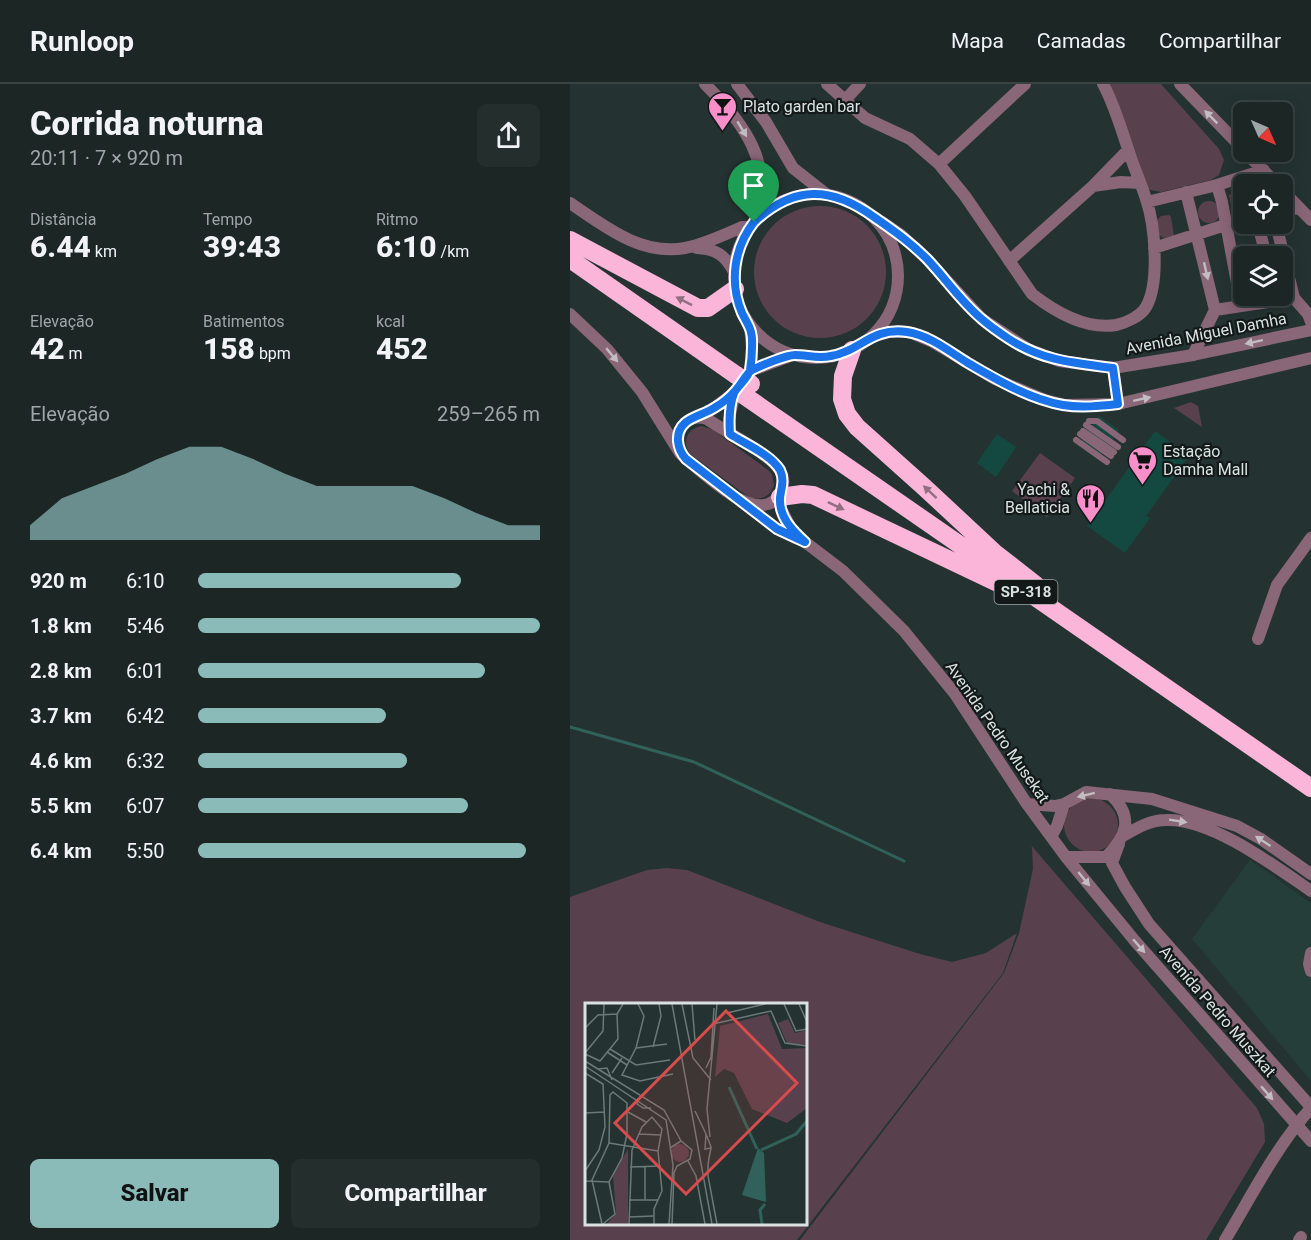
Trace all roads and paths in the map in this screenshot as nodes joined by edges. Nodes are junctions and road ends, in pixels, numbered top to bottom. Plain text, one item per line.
1 (705, 84) edge
2 (736, 84) edge
3 (827, 84) edge
4 (860, 84) edge
5 (1025, 84) edge
6 (1103, 84) edge
7 (1180, 84) edge
8 (845, 100) junction
9 (1233, 139) edge
10 (1128, 150) junction
11 (1256, 162) edge
12 (939, 164) junction
13 (1264, 170) junction
14 (1257, 174) edge
15 (1268, 174) edge
16 (1140, 183) junction
17 (1233, 183) edge
18 (1216, 185) junction
19 (1093, 186) junction
20 (1186, 192) junction
21 (826, 194) junction
22 (1147, 202) junction
23 (1293, 202) edge
24 (570, 203) edge
25 (1299, 208) junction
26 (1293, 209) edge
27 (873, 216) junction
28 (1311, 220) edge
29 (1233, 222) edge
30 (752, 224) junction
31 (1226, 224) junction
32 (1197, 233) junction
33 (1278, 234) edge
34 (570, 240) edge
35 (686, 248) junction
36 (1154, 248) junction
37 (1233, 259) edge
38 (570, 260) edge
39 (1009, 261) junction
40 (570, 274) edge
41 (734, 281) junction
42 (1294, 298) joint
43 (1237, 306) edge
44 (1215, 310) junction
45 (570, 314) edge
46 (1311, 322) edge
47 (750, 325) junction
48 (1311, 330) edge
49 (871, 337) junction
50 (852, 350) junction
51 (793, 355) junction
52 (1193, 355) junction
53 (1311, 358) edge
54 (1113, 368) junction
55 (741, 384) junction
56 (1118, 404) junction
57 (699, 417) junction
58 (1083, 430) junction
59 (730, 434) junction
60 (1123, 440) dead end
61 (680, 453) junction
62 (780, 497) junction
63 (742, 502) junction
64 (1311, 537) edge
65 (805, 542) junction
66 (1051, 603) junction
67 (1258, 639) dead end
68 (1311, 775) edge
69 (1311, 788) edge
70 (1110, 794) junction
71 (1027, 804) junction
72 (1064, 804) junction
73 (1052, 835) junction
74 (1121, 840) junction
75 (1066, 857) junction
76 (1311, 874) edge
77 (1311, 891) edge
78 (1101, 901) joint
79 (1311, 953) edge
80 (1311, 971) edge
81 (1311, 1108) edge
82 (1296, 1125) junction
83 (1311, 1141) edge
84 (1225, 1240) edge

1 -> 30 street
2 - 21 street
3 - 8 street
4 - 8 street
5 - 12 street
6 - 10 street
9 -> 7 street
8 - 12 street
10 - 16 street
10 - 19 street
11 - 13 street
12 - 39 street
13 - 14 street
13 - 15 street
16 - 19 street
16 - 22 street
17 - 18 street
18 - 20 street
18 - 31 street
19 - 39 street
20 - 22 street
20 - 32 street
21 - 27 street
21 - 30 street
22 - 36 street
23 - 25 street
24 - 35 street
25 - 26 street
25 - 28 street
27 - 49 street
27 - 54 street, Avenida Miguel Damha
29 - 31 street
30 - 35 street
30 - 41 street
31 - 32 street
31 - 37 street
32 - 36 street
32 -> 44 street
33 - 42 street
41 -> 34 highway
35 - 41 street
36 - 39 street
38 - 55 highway, SP-318
40 - 55 highway, SP-318
41 - 47 street
42 - 46 street
43 - 44 street
44 - 52 street
45 -> 61 street, Avenida Pedro Musekat
47 - 51 street
47 - 55 street
48 -> 52 street, Avenida Miguel Damha
49 - 50 street
49 - 56 street
50 - 51 street
66 -> 50 highway
51 - 55 street
52 - 54 street, Avenida Miguel Damha
56 -> 53 street
54 - 56 street
55 - 57 street
55 - 59 street
55 - 66 highway, SP-318
57 - 59 street
57 - 61 street
58 - 58 lane
58 - 60 lane
59 - 62 street, Avenida Pedro Musekat
61 - 63 street, Avenida Pedro Musekat
62 - 63 street
62 - 65 street, Avenida Pedro Musekat
62 -> 66 highway
63 - 65 street, Avenida Pedro Musekat
64 - 67 street
65 - 71 street, Avenida Pedro Musekat
66 - 68 highway, SP-318
66 - 69 highway, SP-318
70 -> 72 street
70 - 74 street
76 -> 70 street
71 - 72 street
71 - 73 street, Avenida Pedro Musekat
72 - 73 street
73 - 75 street, Avenida Pedro Musekat
74 - 75 street
74 -> 77 street
74 - 81 street, Avenida Pedro Muszkat
75 -> 78 street, Avenida Pedro Musekat
78 -> 82 street, Avenida Pedro Muszkat
79 - 80 street
81 - 82 street
82 - 83 street, Avenida Pedro Muszkat
82 - 84 street

